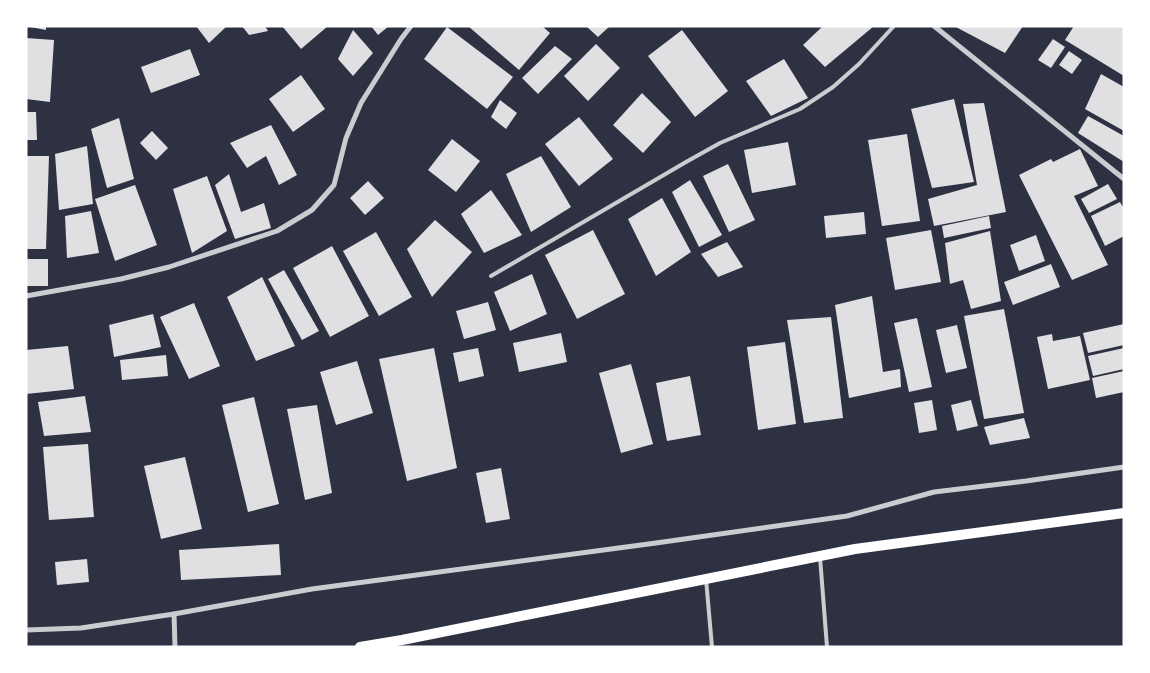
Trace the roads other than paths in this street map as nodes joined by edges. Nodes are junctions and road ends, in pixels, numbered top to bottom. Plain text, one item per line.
1 (411, 26) edge
2 (894, 26) edge
3 (934, 26) edge
4 (1124, 179) edge
5 (491, 276) dead end
6 (26, 296) edge
7 (1124, 467) edge
8 (1124, 512) edge
9 (820, 556) junction
10 (706, 579) junction
11 (174, 614) junction
12 (26, 630) edge
13 (176, 647) edge
14 (360, 647) edge
15 (712, 647) edge
16 (827, 647) edge

1 - 6 street
2 - 5 lane
3 - 4 street
7 - 11 street
8 - 9 main road
9 - 10 main road
9 - 16 lane
10 - 14 main road
10 - 15 lane
11 - 12 street
11 - 13 street

